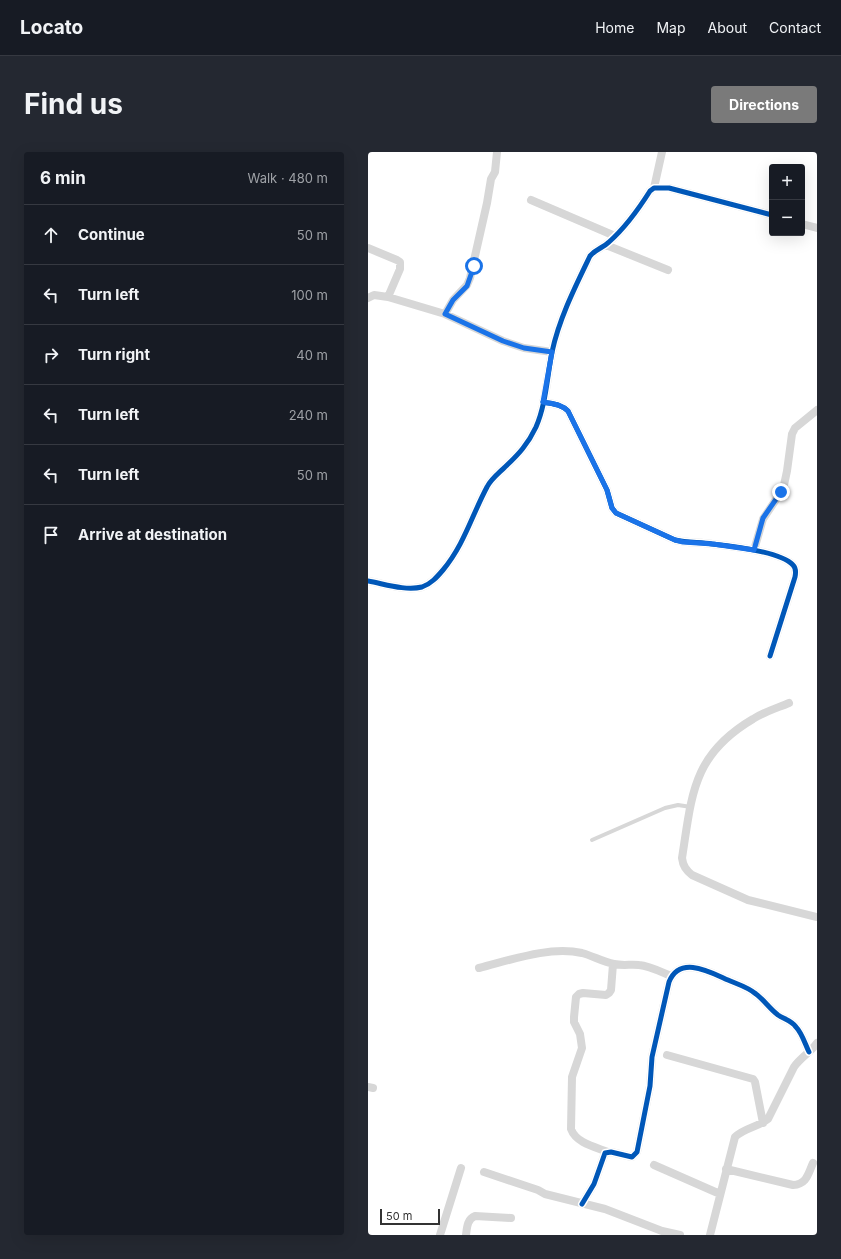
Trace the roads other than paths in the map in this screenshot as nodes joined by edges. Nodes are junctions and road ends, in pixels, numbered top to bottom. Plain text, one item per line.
1 (497, 152) edge
2 (662, 152) edge
3 (654, 188) junction
4 (531, 200) dead end
5 (769, 214) edge
6 (805, 225) edge
7 (817, 228) edge
8 (615, 236) junction
9 (606, 245) junction
10 (368, 248) edge
11 (668, 270) dead end
12 (388, 297) junction
13 (368, 298) edge
14 (445, 314) junction
15 (552, 352) junction
16 (543, 402) junction
17 (817, 410) edge
18 (754, 550) junction
19 (368, 581) edge
20 (770, 656) dead end
21 (789, 703) dead end
22 (690, 807) junction
23 (592, 840) dead end
24 (817, 917) edge
25 (614, 964) junction
26 (479, 968) dead end
27 (671, 976) junction
28 (817, 1043) edge
29 (809, 1052) junction
30 (667, 1055) dead end
31 (763, 1123) junction
32 (608, 1152) junction
33 (813, 1163) dead end
34 (654, 1165) dead end
35 (461, 1168) dead end
36 (726, 1169) junction
37 (484, 1172) dead end
38 (720, 1194) junction
39 (582, 1204) junction
40 (511, 1218) dead end
41 (440, 1235) edge
42 (466, 1235) edge
43 (680, 1235) edge
44 (710, 1235) edge

1 - 14 street
2 - 3 street
3 - 5 street
3 - 8 street
4 - 8 street
6 - 7 street
8 - 9 street
9 - 11 street
9 - 15 street
10 - 12 street
12 - 13 street
12 - 14 street
14 - 15 street
15 - 16 street
16 - 18 street
16 - 19 street
17 - 18 street
18 - 20 street
21 - 22 street
22 - 23 lane
22 - 24 street
25 - 26 street
25 - 27 street
25 - 32 street
27 - 29 street
27 - 32 street
28 - 29 street
29 - 31 street
30 - 31 street
31 - 36 street
32 - 39 street
33 - 36 street
34 - 38 street
35 - 41 street
36 - 38 street
37 - 39 street
38 - 44 street
39 - 43 street
40 - 42 street

